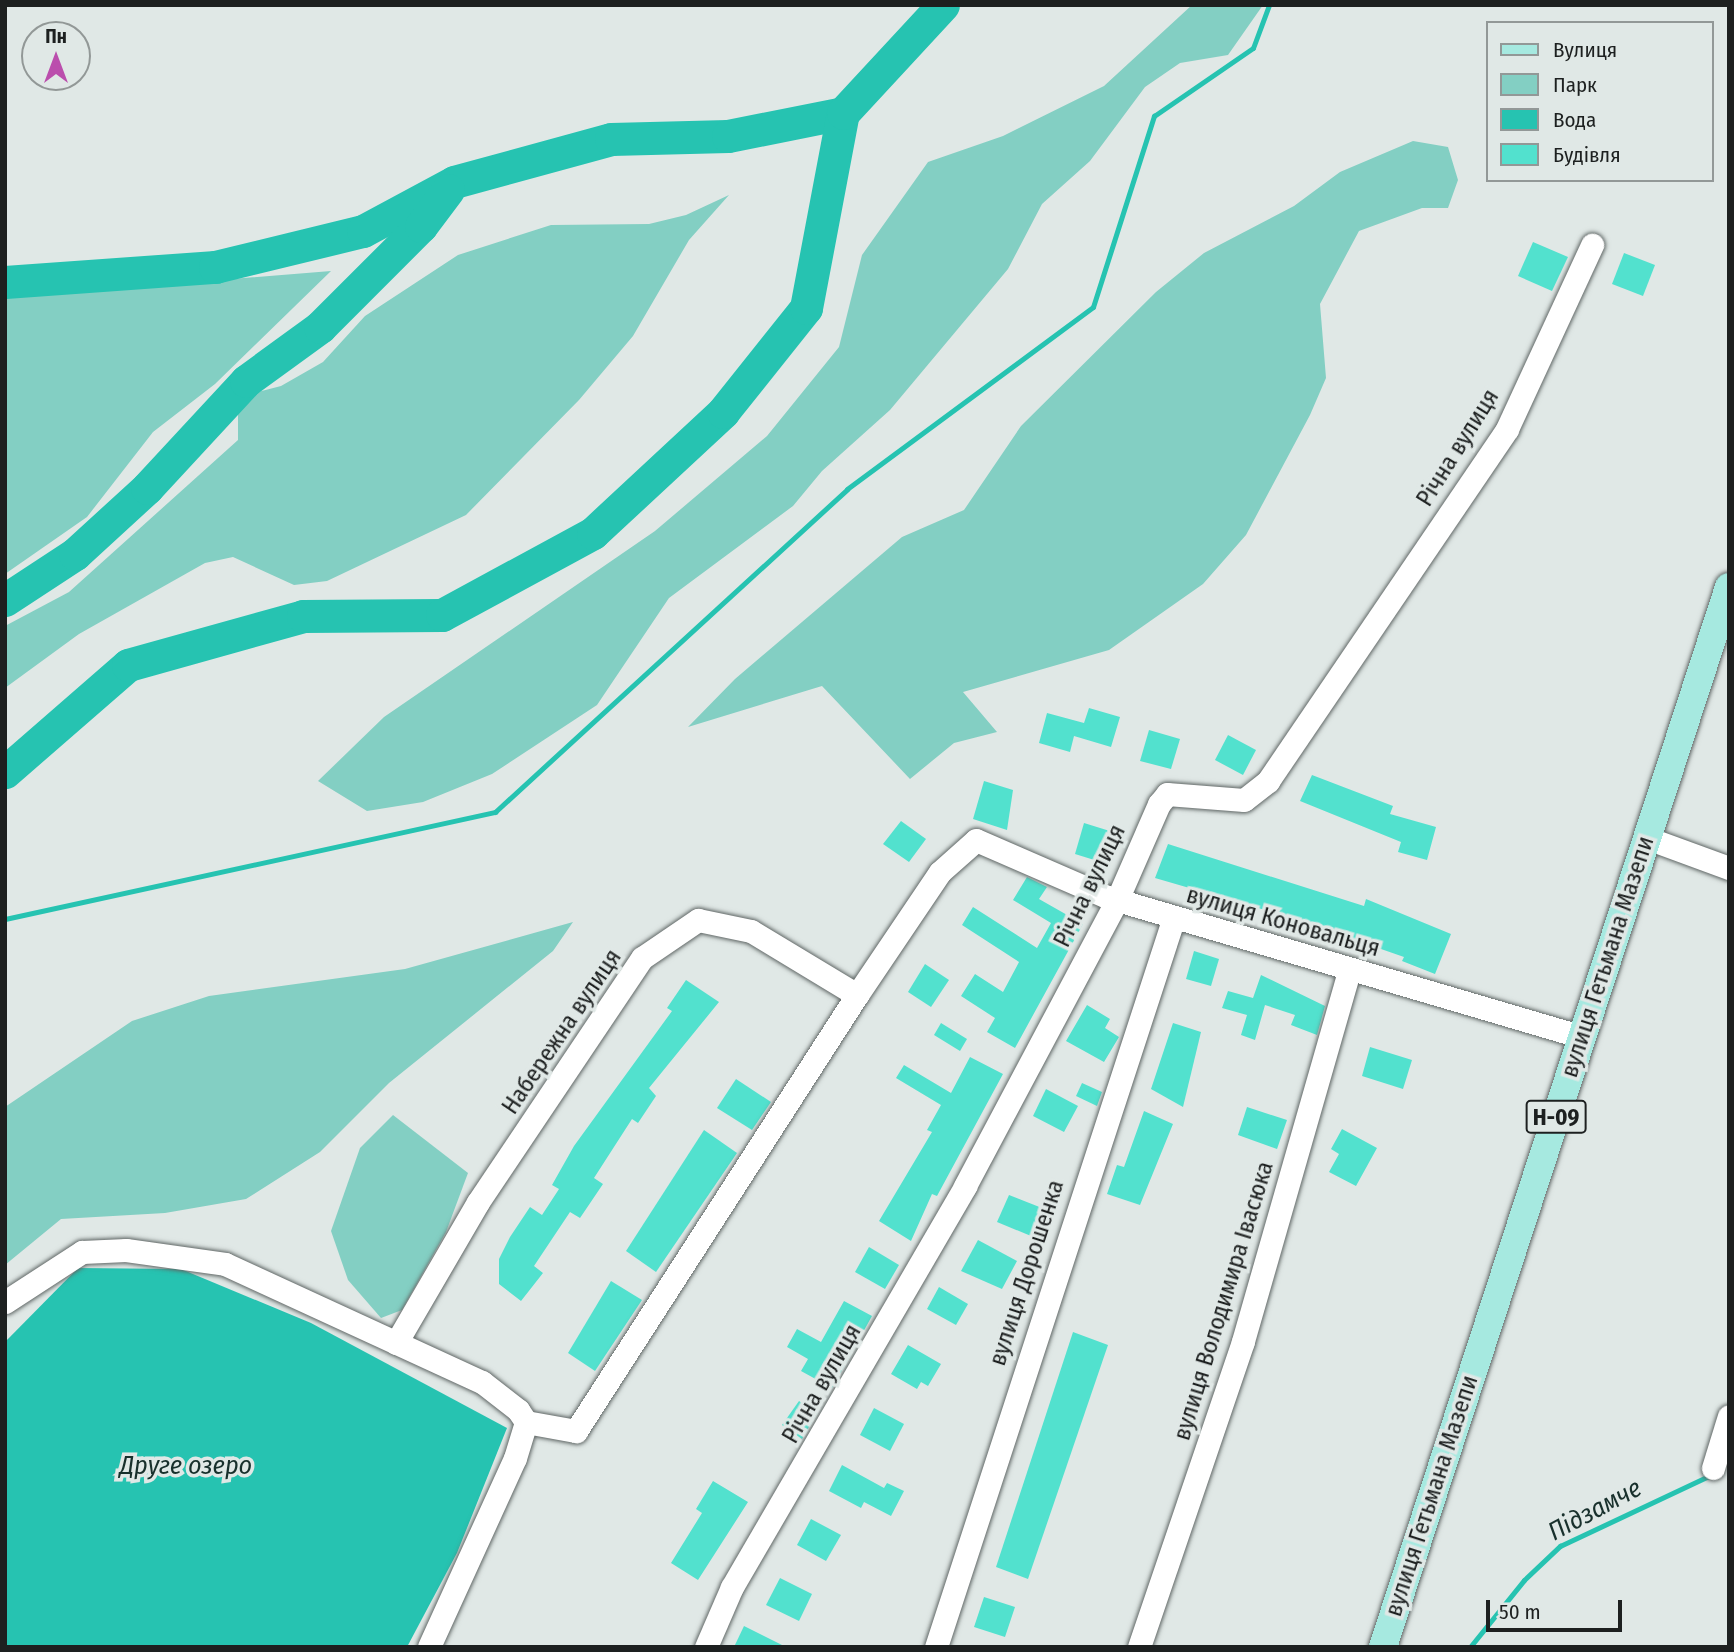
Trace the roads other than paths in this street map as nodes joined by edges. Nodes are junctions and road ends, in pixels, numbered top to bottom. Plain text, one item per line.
1 (1592, 245) dead end
2 (1729, 587) edge
3 (1647, 838) junction
4 (1729, 868) edge
5 (1117, 900) junction
6 (1174, 916) junction
7 (1350, 969) junction
8 (857, 995) junction
9 (1582, 1037) junction
10 (5, 1302) edge
11 (396, 1343) junction
12 (1729, 1416) edge
13 (526, 1422) junction
14 (1713, 1468) dead end
15 (429, 1647) edge
16 (706, 1647) edge
17 (936, 1647) edge
18 (1139, 1647) edge
19 (1383, 1647) edge

1 - 5 street, Річна вулиця
2 - 3 main road, вулиця Гетьмана Мазепи / Н-09
3 - 4 street
3 - 9 main road, вулиця Гетьмана Мазепи / Н-09
5 - 6 street, вулиця Коновальця
5 - 8 street, вулиця Коновальця
5 - 16 street, Річна вулиця
6 - 7 street, вулиця Коновальця
6 - 17 street, вулиця Дорошенка
7 - 9 street, вулиця Коновальця
7 - 18 street, вулиця Володимира Івасюка
8 - 11 street, Набережна вулиця
8 - 13 street
9 - 19 main road, вулиця Гетьмана Мазепи / Н-09
10 - 11 street
11 - 13 street
12 - 14 street
13 - 15 street

